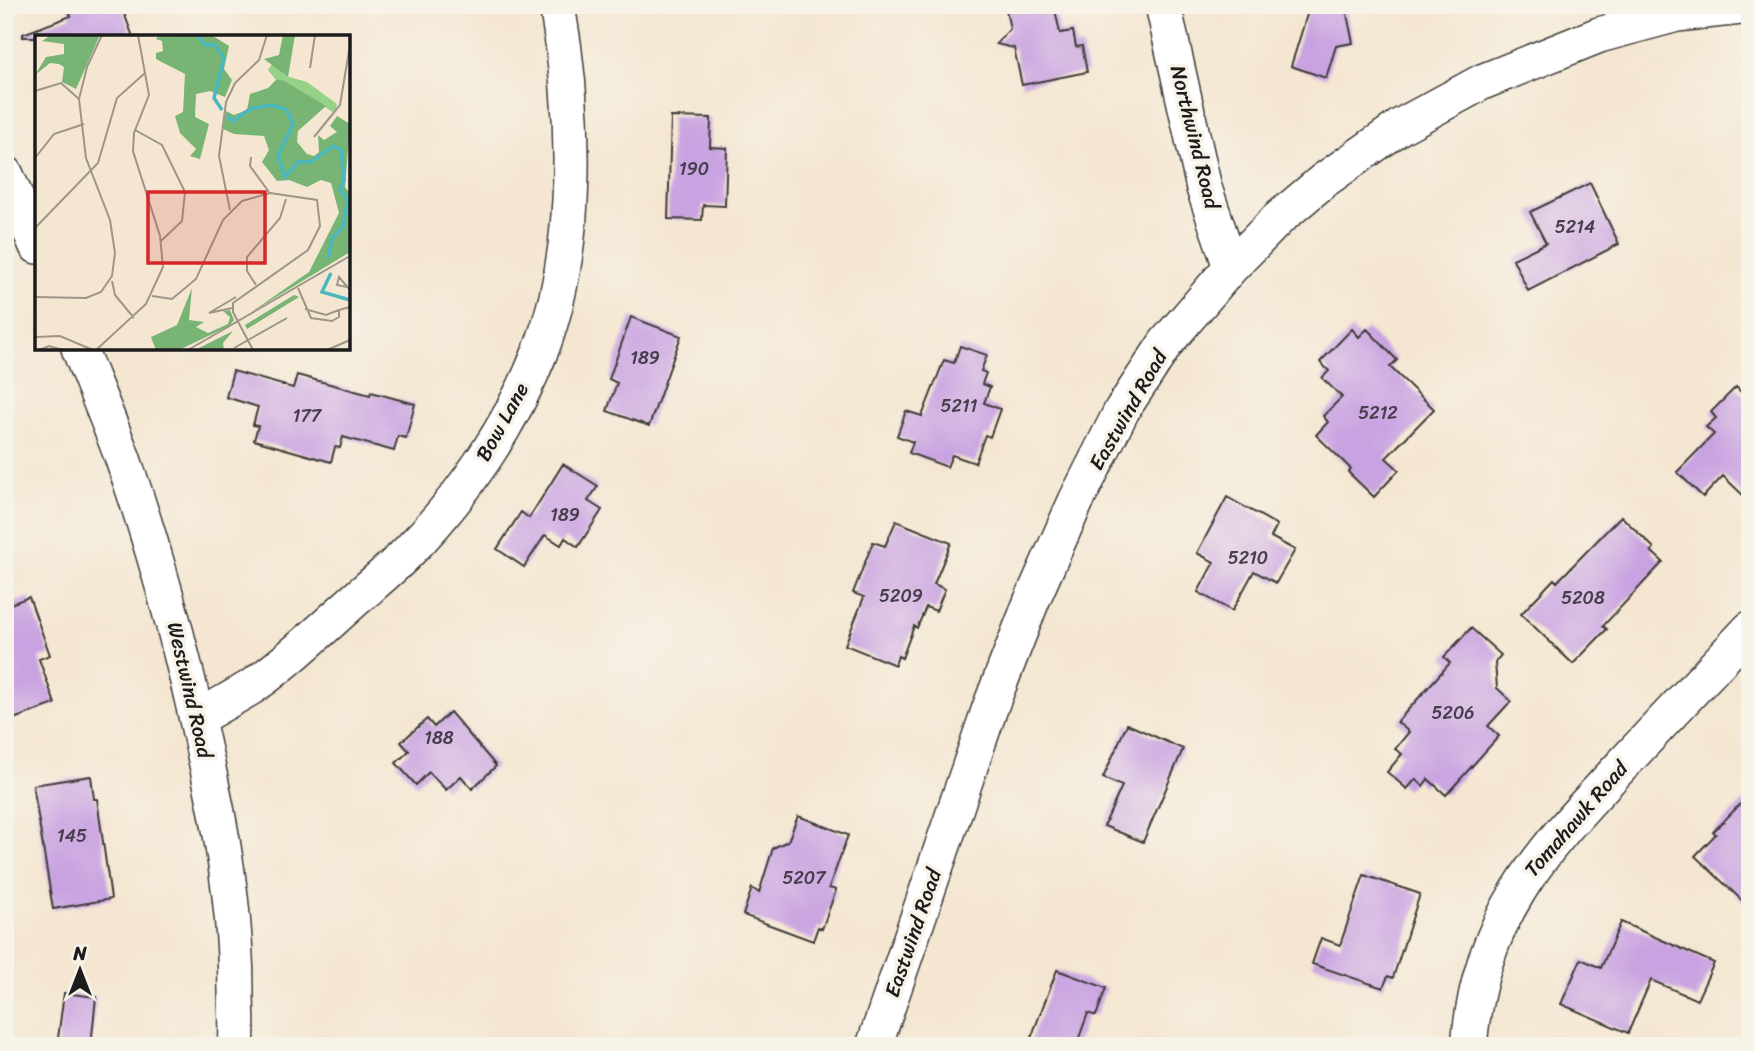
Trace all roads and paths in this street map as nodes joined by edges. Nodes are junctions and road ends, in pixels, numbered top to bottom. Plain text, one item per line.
1 (557, 5) edge
2 (1163, 5) edge
3 (1750, 6) edge
4 (1684, 9) edge
5 (5, 173) edge
6 (35, 242) edge
7 (1231, 267) junction
8 (80, 350) edge
9 (1750, 629) edge
10 (198, 718) junction
11 (236, 1046) edge
12 (874, 1046) edge
13 (1469, 1046) edge

1 - 10 street, Bow Lane
2 - 7 street, Northwind Road
3 - 4 street, Eastwind Road
4 - 7 street, Eastwind Road
5 - 6 street
7 - 12 street, Eastwind Road
8 - 10 street, Westwind Road
9 - 13 street, Tomahawk Road
10 - 11 street, Westwind Road

